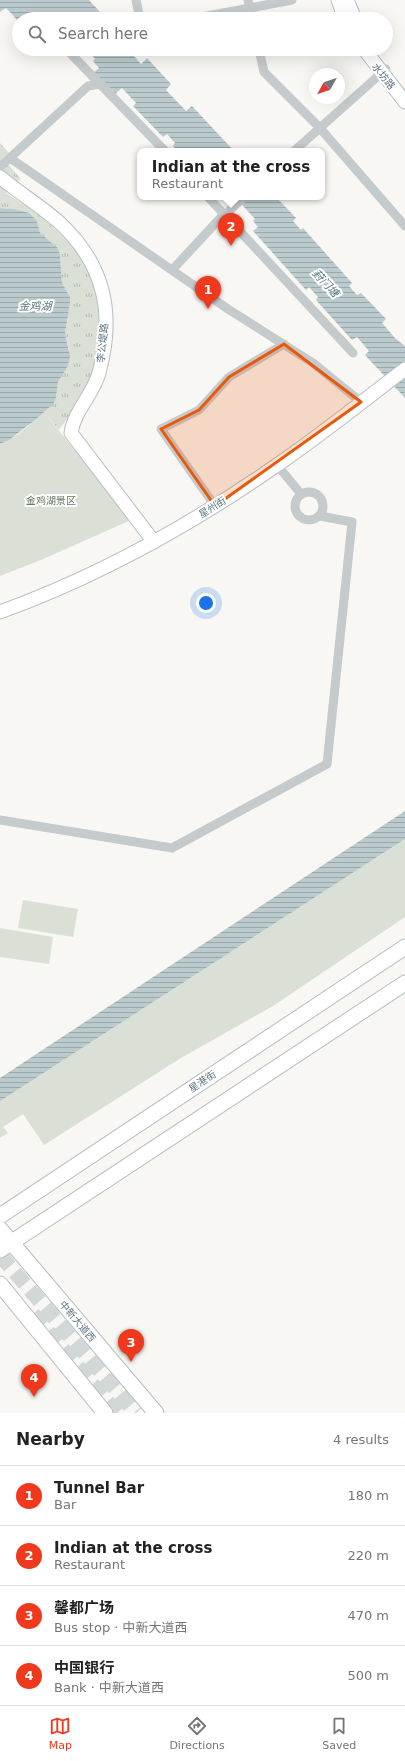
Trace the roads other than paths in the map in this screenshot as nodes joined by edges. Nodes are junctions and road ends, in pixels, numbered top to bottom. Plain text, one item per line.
1 (136, 0) edge
2 (292, 0) edge
3 (338, 0) edge
4 (347, 0) edge
5 (249, 4) edge
6 (139, 12) edge
7 (218, 12) edge
8 (342, 12) edge
9 (352, 12) edge
10 (73, 56) edge
11 (261, 56) edge
12 (371, 56) edge
13 (377, 56) edge
14 (384, 70) junction
15 (100, 84) junction
16 (405, 92) edge
17 (405, 102) edge
18 (319, 127) junction
19 (161, 148) edge
20 (297, 148) edge
21 (10, 158) junction
22 (0, 167) edge
23 (0, 177) edge
24 (211, 200) edge
25 (240, 200) edge
26 (226, 212) junction
27 (405, 226) edge
28 (173, 269) junction
29 (284, 344) junction
30 (353, 353) dead end
31 (405, 369) edge
32 (361, 402) junction
33 (277, 465) junction
34 (301, 494) junction
35 (215, 506) junction
36 (320, 516) junction
37 (154, 542) junction
38 (0, 612) edge
39 (0, 820) edge
40 (405, 946) edge
41 (405, 983) edge
42 (0, 1216) edge
43 (0, 1229) edge
44 (6, 1247) edge
45 (0, 1284) edge
46 (105, 1413) edge
47 (156, 1413) edge

1 - 6 street
2 - 5 street
3 - 8 street
4 - 9 street
5 - 7 street
10 - 15 street
11 - 18 street
12 - 14 street, 水坊路
13 - 14 street, 水坊路
14 - 16 street, 水坊路
14 - 17 street, 水坊路
14 - 18 street
15 - 19 street
15 - 21 street
18 - 20 street
18 - 27 street
21 - 22 street
21 - 28 street
23 - 37 street, 李公堤路
24 - 26 street
25 - 26 street
26 - 28 street
26 - 30 street
28 - 29 street
29 - 32 street
29 - 35 street
31 - 32 street, 星州街
32 - 33 street, 星州街
33 - 34 street
33 - 35 street, 星州街
34 - 36 street
34 - 36 street
35 - 37 street, 星州街
36 - 39 street
37 - 38 street, 星州街
40 - 42 main road, 星港街
41 - 44 main road
43 - 44 main road, 中新大道西
44 - 47 main road, 中新大道西
45 - 46 main road

